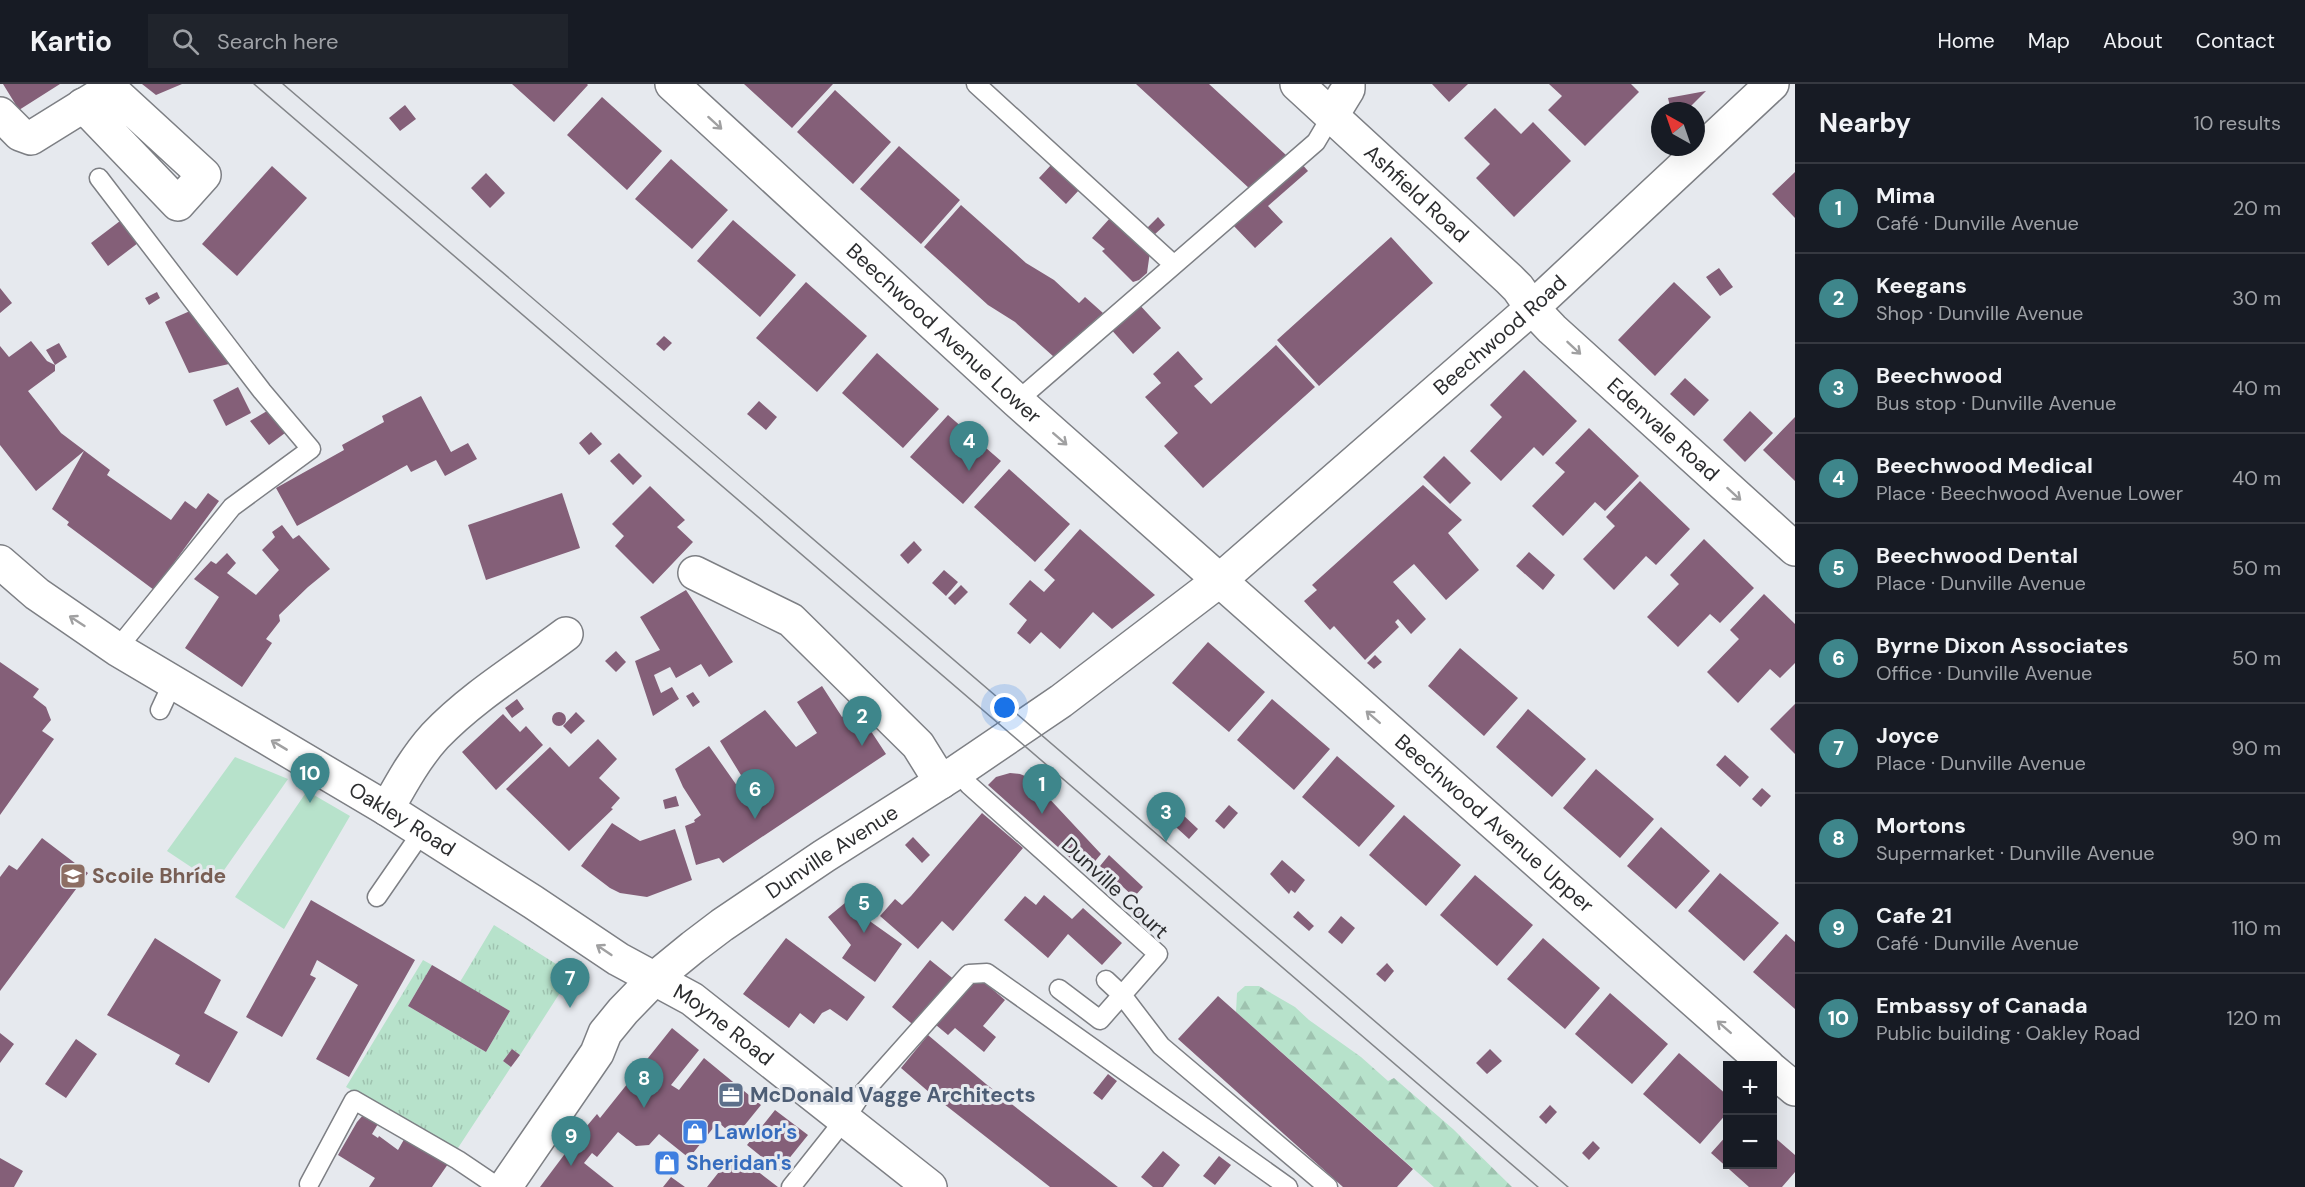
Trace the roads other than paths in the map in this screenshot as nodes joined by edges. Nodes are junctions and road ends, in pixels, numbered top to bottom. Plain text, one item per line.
1 (672, 84) edge
2 (976, 84) edge
3 (1297, 84) edge
4 (1348, 84) edge
5 (1772, 84) edge
6 (99, 93) edge
7 (0, 114) edge
8 (1332, 115) junction
9 (99, 178) dead end
10 (1173, 264) junction
11 (1532, 308) junction
12 (1017, 400) junction
13 (1795, 549) edge
14 (0, 562) edge
15 (695, 573) dead end
16 (1220, 579) junction
17 (566, 634) dead end
18 (117, 649) junction
19 (950, 776) junction
20 (387, 809) junction
21 (423, 833) junction
22 (377, 897) dead end
23 (655, 978) junction
24 (1106, 980) dead end
25 (1059, 989) dead end
26 (1122, 995) junction
27 (1763, 1061) edge
28 (1777, 1073) edge
29 (1795, 1089) edge
30 (845, 1119) junction
31 (309, 1184) dead end
32 (498, 1187) edge
33 (505, 1187) edge
34 (791, 1187) edge
35 (930, 1187) edge
36 (1288, 1187) edge
37 (1328, 1187) edge

1 -> 12 street, Beechwood Avenue Lower
2 - 10 lane
3 - 8 street, Ashfield Road
4 - 8 street
5 - 11 street, Beechwood Road
6 - 7 street
8 - 10 lane
8 - 11 street, Ashfield Road
9 - 18 lane
10 - 12 lane
11 -> 13 street, Edenvale Road
11 - 16 street, Beechwood Road
12 -> 16 street, Beechwood Avenue Lower
18 -> 14 street, Oakley Road
15 - 19 street
16 - 19 street, Dunville Avenue
27 -> 16 street, Beechwood Avenue Upper
17 - 20 street
20 -> 18 street, Oakley Road
19 - 23 street, Dunville Avenue
19 - 26 lane, Dunville Court
20 - 21 street, Oakley Road
21 - 22 lane
23 -> 21 street, Oakley Road
23 - 30 street, Moyne Road
23 - 33 street, Dunville Avenue
24 - 26 lane
25 - 26 lane
26 - 37 lane
28 - 29 street
30 - 34 lane
30 - 35 street, Moyne Road
30 - 36 lane
31 - 32 lane

